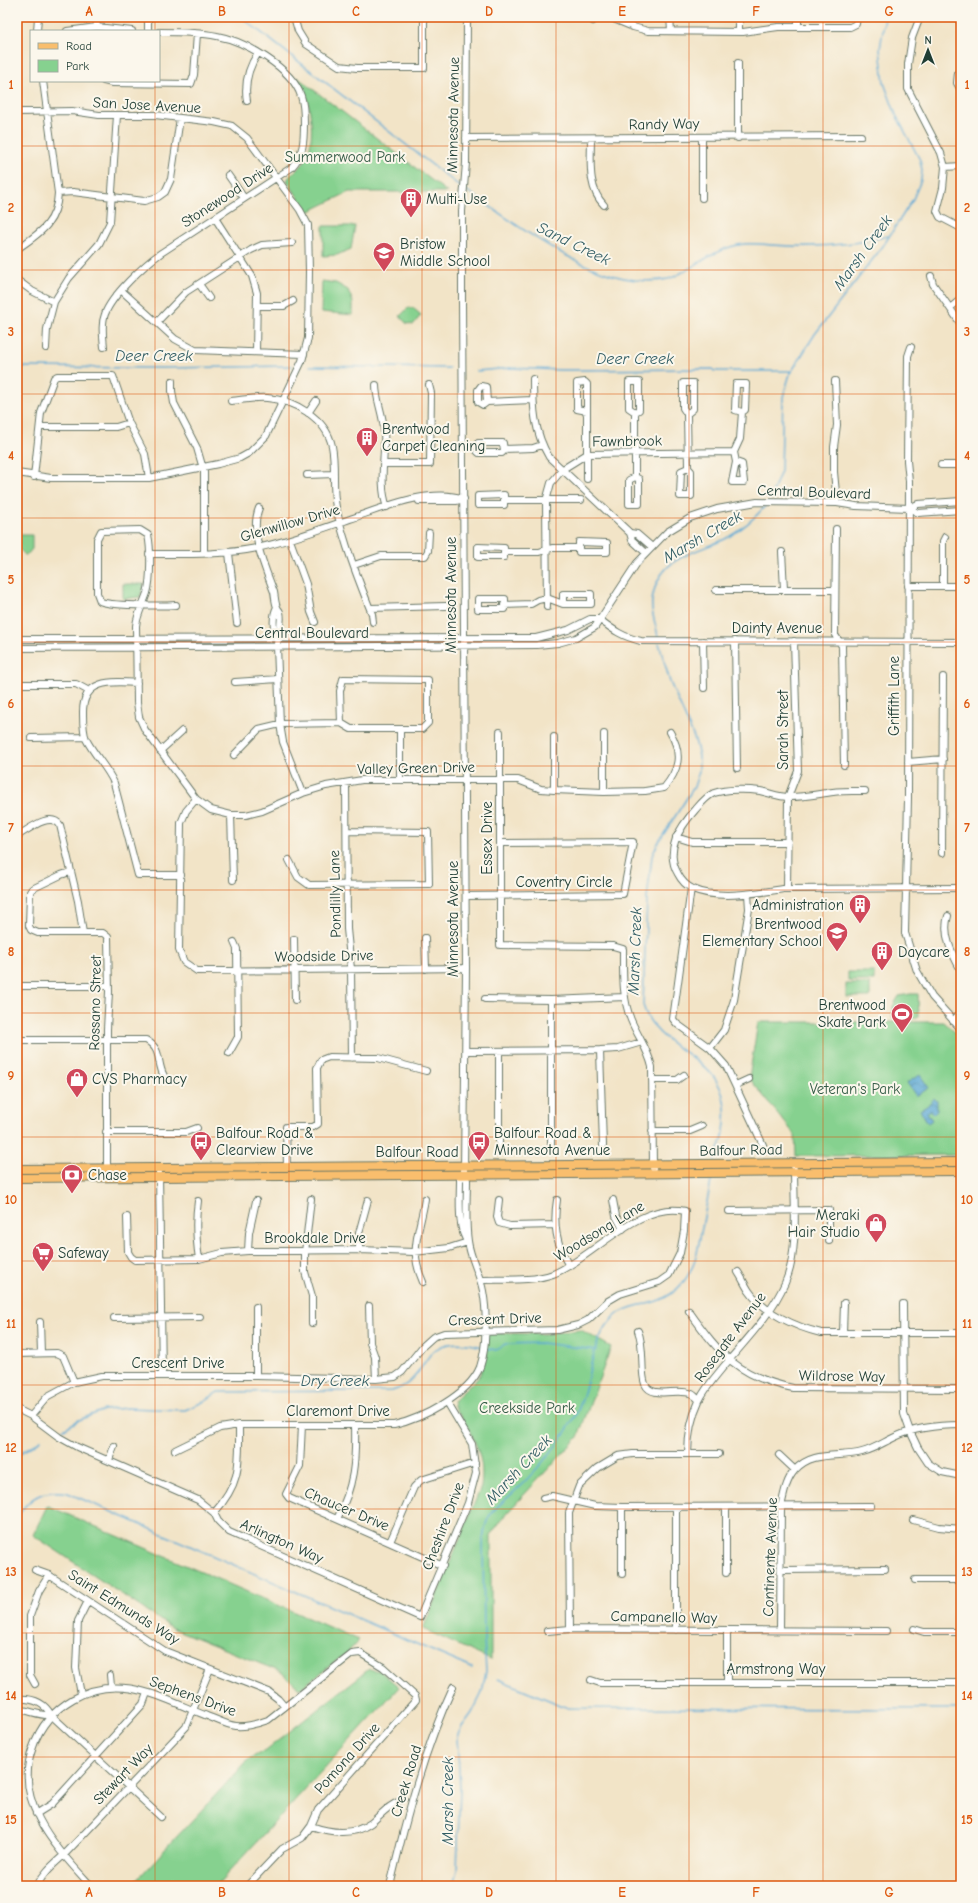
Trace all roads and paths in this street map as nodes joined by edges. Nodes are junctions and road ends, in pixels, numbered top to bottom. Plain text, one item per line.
1 (38, 17) edge
2 (96, 17) edge
3 (148, 17) edge
4 (294, 17) edge
5 (424, 17) edge
6 (467, 17) edge
7 (609, 17) edge
8 (670, 17) edge
9 (739, 17) edge
10 (798, 17) edge
11 (920, 17) edge
12 (957, 17) edge
13 (857, 20) edge
14 (961, 23) edge
15 (97, 27) junction
16 (798, 27) junction
17 (37, 30) edge
18 (74, 30) edge
19 (123, 30) edge
20 (148, 30) edge
21 (671, 31) junction
22 (160, 32) edge
23 (739, 32) junction
24 (197, 34) junction
25 (258, 53) junction
26 (738, 63) dead end
27 (958, 73) dead end
28 (43, 82) edge
29 (108, 82) edge
30 (961, 90) edge
31 (247, 100) dead end
32 (47, 111) junction
33 (17, 112) edge
34 (117, 115) junction
35 (180, 118) junction
36 (861, 136) dead end
37 (702, 137) junction
38 (466, 138) junction
39 (591, 138) junction
40 (738, 138) junction
41 (961, 166) edge
42 (945, 167) junction
43 (228, 174) dead end
44 (276, 178) junction
45 (58, 193) junction
46 (112, 197) junction
47 (244, 198) junction
48 (702, 198) dead end
49 (604, 204) dead end
50 (215, 218) junction
51 (961, 228) edge
52 (292, 243) dead end
53 (17, 249) edge
54 (240, 257) junction
55 (931, 276) dead end
56 (17, 280) edge
57 (199, 284) junction
58 (122, 291) junction
59 (209, 298) dead end
60 (961, 299) edge
61 (293, 301) dead end
62 (54, 302) junction
63 (257, 306) junction
64 (950, 308) junction
65 (157, 322) junction
66 (961, 324) edge
67 (911, 347) dead end
68 (46, 348) dead end
69 (104, 348) dead end
70 (256, 352) junction
71 (304, 354) junction
72 (533, 379) dead end
73 (172, 381) dead end
74 (835, 381) dead end
75 (376, 385) dead end
76 (429, 385) dead end
77 (533, 400) junction
78 (231, 401) dead end
79 (283, 401) junction
80 (316, 401) dead end
81 (488, 402) dead end
82 (587, 410) dead end
83 (635, 412) junction
84 (742, 412) dead end
85 (308, 413) junction
86 (687, 414) junction
87 (129, 423) junction
88 (40, 427) junction
89 (542, 445) junction
90 (504, 449) dead end
91 (688, 452) junction
92 (734, 452) junction
93 (587, 454) junction
94 (635, 455) junction
95 (736, 462) dead end
96 (384, 464) junction
97 (941, 464) dead end
98 (961, 465) edge
99 (203, 467) junction
100 (688, 468) dead end
101 (563, 469) junction
102 (17, 473) edge
103 (334, 474) junction
104 (307, 475) dead end
105 (34, 477) junction
106 (635, 477) dead end
107 (149, 478) junction
108 (587, 479) dead end
109 (464, 499) junction
110 (504, 500) dead end
111 (581, 500) dead end
112 (546, 501) junction
113 (961, 501) edge
114 (838, 503) junction
115 (386, 506) junction
116 (259, 508) dead end
117 (909, 508) junction
118 (961, 510) edge
119 (340, 523) junction
120 (836, 529) dead end
121 (429, 533) dead end
122 (630, 533) junction
123 (945, 537) dead end
124 (290, 540) junction
125 (259, 547) junction
126 (652, 547) junction
127 (579, 548) junction
128 (546, 550) junction
129 (504, 552) dead end
130 (782, 552) dead end
131 (204, 553) junction
132 (228, 553) junction
133 (646, 553) junction
134 (149, 554) junction
135 (354, 565) junction
136 (908, 586) junction
137 (943, 586) junction
138 (961, 586) edge
139 (716, 590) dead end
140 (784, 590) junction
141 (834, 590) junction
142 (547, 598) junction
143 (142, 604) junction
144 (563, 604) dead end
145 (504, 605) dead end
146 (176, 606) dead end
147 (446, 606) dead end
148 (547, 607) dead end
149 (370, 608) junction
150 (599, 618) junction
151 (315, 622) dead end
152 (373, 622) dead end
153 (237, 623) dead end
154 (465, 637) junction
155 (17, 639) edge
156 (277, 639) junction
157 (136, 640) junction
158 (703, 641) junction
159 (735, 641) junction
160 (794, 641) junction
161 (839, 641) junction
162 (907, 641) junction
163 (961, 642) edge
164 (465, 645) junction
165 (277, 646) junction
166 (17, 648) edge
167 (136, 648) junction
168 (943, 677) dead end
169 (278, 680) junction
170 (235, 682) dead end
171 (137, 683) junction
172 (17, 684) edge
173 (704, 688) dead end
174 (89, 691) junction
175 (341, 723) junction
176 (280, 724) junction
177 (400, 729) junction
178 (182, 731) dead end
179 (500, 732) dead end
180 (670, 732) dead end
181 (604, 734) dead end
182 (85, 737) junction
183 (554, 737) dead end
184 (31, 738) dead end
185 (160, 751) junction
186 (234, 755) dead end
187 (943, 759) junction
188 (908, 762) junction
189 (844, 765) dead end
190 (737, 768) dead end
191 (400, 779) junction
192 (500, 779) junction
193 (465, 781) junction
194 (346, 783) junction
195 (554, 790) junction
196 (604, 792) junction
197 (865, 792) dead end
198 (303, 793) junction
199 (788, 797) junction
200 (196, 799) junction
201 (231, 815) junction
202 (347, 832) junction
203 (17, 836) edge
204 (676, 837) junction
205 (788, 842) junction
206 (501, 843) junction
207 (942, 853) dead end
208 (289, 860) dead end
209 (70, 872) junction
210 (181, 875) junction
211 (233, 880) dead end
212 (347, 884) junction
213 (691, 888) junction
214 (787, 888) junction
215 (961, 888) edge
216 (904, 889) junction
217 (748, 894) junction
218 (500, 895) junction
219 (466, 896) junction
220 (948, 916) dead end
221 (83, 933) junction
222 (426, 938) dead end
223 (294, 939) dead end
224 (234, 942) dead end
225 (351, 968) junction
226 (466, 968) junction
227 (426, 969) junction
228 (237, 970) junction
229 (294, 970) junction
230 (961, 970) edge
231 (17, 986) edge
232 (110, 986) junction
233 (625, 997) junction
234 (485, 999) dead end
235 (295, 1000) dead end
236 (551, 1000) junction
237 (961, 1012) edge
238 (953, 1021) junction
239 (961, 1029) edge
240 (107, 1039) junction
241 (17, 1040) edge
242 (642, 1042) junction
243 (710, 1048) junction
244 (550, 1050) junction
245 (600, 1050) junction
246 (466, 1051) junction
247 (499, 1051) junction
248 (229, 1054) dead end
249 (352, 1058) junction
250 (426, 1071) dead end
251 (684, 1075) dead end
252 (164, 1076) dead end
253 (749, 1079) dead end
254 (652, 1080) junction
255 (736, 1085) junction
256 (702, 1126) dead end
257 (197, 1128) dead end
258 (652, 1131) junction
259 (106, 1132) junction
260 (763, 1145) dead end
261 (551, 1146) dead end
262 (603, 1146) dead end
263 (499, 1148) dead end
264 (961, 1162) edge
265 (794, 1164) junction
266 (287, 1167) junction
267 (107, 1168) junction
268 (159, 1168) junction
269 (17, 1169) edge
270 (653, 1169) junction
271 (721, 1169) junction
272 (464, 1170) junction
273 (961, 1171) edge
274 (794, 1172) junction
275 (159, 1177) junction
276 (17, 1178) edge
277 (311, 1199) dead end
278 (425, 1199) dead end
279 (368, 1200) dead end
280 (499, 1200) dead end
281 (557, 1200) dead end
282 (613, 1200) dead end
283 (198, 1201) dead end
284 (256, 1201) dead end
285 (794, 1210) junction
286 (684, 1211) joint
287 (729, 1211) dead end
288 (127, 1217) dead end
289 (555, 1225) junction
290 (623, 1229) junction
291 (829, 1241) dead end
292 (468, 1242) junction
293 (359, 1250) junction
294 (248, 1252) junction
295 (305, 1252) junction
296 (414, 1252) junction
297 (199, 1259) junction
298 (161, 1261) junction
299 (569, 1266) junction
300 (738, 1272) dead end
301 (480, 1280) junction
302 (423, 1282) dead end
303 (844, 1303) dead end
304 (903, 1304) dead end
305 (369, 1306) dead end
306 (256, 1307) dead end
307 (689, 1311) dead end
308 (770, 1311) junction
309 (161, 1317) junction
310 (200, 1317) dead end
311 (114, 1318) dead end
312 (40, 1322) dead end
313 (312, 1323) dead end
314 (484, 1331) junction
315 (638, 1331) dead end
316 (843, 1333) junction
317 (903, 1333) junction
318 (961, 1333) edge
319 (17, 1354) edge
320 (41, 1354) junction
321 (729, 1360) junction
322 (162, 1375) junction
323 (256, 1376) junction
324 (376, 1379) junction
325 (74, 1382) junction
326 (903, 1390) junction
327 (961, 1390) edge
328 (699, 1400) junction
329 (447, 1402) junction
330 (17, 1409) edge
331 (31, 1416) junction
332 (239, 1425) junction
333 (302, 1425) junction
334 (356, 1425) junction
335 (961, 1425) edge
336 (910, 1431) junction
337 (114, 1446) dead end
338 (175, 1450) dead end
339 (688, 1454) junction
340 (719, 1454) dead end
341 (779, 1455) dead end
342 (109, 1460) junction
343 (476, 1463) junction
344 (795, 1470) junction
345 (961, 1476) edge
346 (543, 1498) dead end
347 (573, 1501) junction
348 (871, 1506) dead end
349 (622, 1507) junction
350 (676, 1507) junction
351 (726, 1507) junction
352 (781, 1507) junction
353 (214, 1513) junction
354 (337, 1519) junction
355 (913, 1520) dead end
356 (961, 1529) edge
357 (390, 1542) junction
358 (443, 1566) junction
359 (885, 1569) dead end
360 (35, 1570) dead end
361 (781, 1570) junction
362 (726, 1573) dead end
363 (622, 1574) dead end
364 (48, 1575) junction
365 (915, 1580) dead end
366 (961, 1580) edge
367 (88, 1601) junction
368 (420, 1617) joint
369 (570, 1629) junction
370 (914, 1629) dead end
371 (676, 1630) junction
372 (780, 1630) junction
373 (547, 1631) dead end
374 (727, 1631) junction
375 (886, 1631) dead end
376 (961, 1632) edge
377 (360, 1653) joint
378 (210, 1668) junction
379 (110, 1675) dead end
380 (591, 1680) dead end
381 (727, 1682) junction
382 (961, 1683) edge
383 (34, 1684) dead end
384 (111, 1686) junction
385 (452, 1687) dead end
386 (147, 1693) junction
387 (81, 1694) junction
388 (17, 1699) edge
389 (284, 1706) junction
390 (17, 1709) edge
391 (194, 1710) junction
392 (51, 1715) junction
393 (95, 1758) junction
394 (128, 1787) junction
395 (398, 1802) dead end
396 (36, 1814) junction
397 (161, 1818) dead end
398 (311, 1826) junction
399 (64, 1855) junction
400 (37, 1886) edge
401 (91, 1886) edge
402 (247, 1886) edge
403 (390, 1886) edge

1 - 17 street
2 - 15 street
3 - 20 street
4 - 5 street
6 - 38 street, Minnesota Avenue
7 - 21 street
8 - 21 street
9 - 23 street
10 - 16 street
11 - 42 street
12 - 14 street
13 - 16 street
15 - 18 street
15 - 19 street
16 - 23 street
21 - 23 street
22 - 24 street, Stonewood Drive
24 - 25 street, Stonewood Drive
24 - 29 street
25 - 31 street
25 - 44 street, Stonewood Drive
26 - 40 street
27 - 30 street
28 - 32 street
32 - 33 street, San Jose Avenue
32 - 34 street, San Jose Avenue
32 - 45 street
34 - 35 street, San Jose Avenue
34 - 46 street
35 - 44 street, San Jose Avenue
35 - 46 street
36 - 40 street, Randy Way
37 - 39 street, Randy Way
37 - 40 street, Randy Way
37 - 48 street
38 - 39 street, Randy Way
38 - 109 street, Minnesota Avenue
39 - 49 street
41 - 42 street
42 - 51 street
43 - 47 street
44 - 47 street, Stonewood Drive
44 - 71 street, San Jose Avenue
45 - 46 street
45 - 53 street
46 - 62 street
47 - 50 street, Stonewood Drive
50 - 54 street
50 - 58 street, Stonewood Drive
52 - 54 street
54 - 57 street
54 - 63 street
55 - 64 street
56 - 62 street
57 - 59 street
57 - 65 street
58 - 65 street
58 - 69 street, Stonewood Drive
60 - 64 street
61 - 63 street
62 - 68 street
63 - 70 street
64 - 66 street
65 - 70 street
67 - 117 street, Griffith Lane
70 - 71 street
71 - 79 street, San Jose Avenue
72 - 77 street
73 - 99 street
74 - 114 street
75 - 96 street
76 - 96 street
77 - 81 street
77 - 89 street
78 - 79 street
79 - 85 street
79 - 99 street, San Jose Avenue
80 - 85 street
82 - 93 street
83 - 83 street
83 - 94 street
84 - 92 street
85 - 103 street
86 - 86 street
86 - 91 street
87 - 88 street
87 - 88 street
87 - 107 street
88 - 105 street
89 - 90 street
89 - 101 street
91 - 92 street, Fawnbrook
91 - 94 street, Fawnbrook
91 - 100 street
92 - 95 street
93 - 94 street, Fawnbrook
93 - 101 street, Fawnbrook
93 - 108 street
94 - 106 street
96 - 115 street
97 - 98 street
99 - 107 street, San Jose Avenue
99 - 131 street
101 - 112 street, Fawnbrook
101 - 122 street
102 - 105 street, San Jose Avenue
103 - 104 street
103 - 119 street
105 - 107 street, San Jose Avenue
109 - 115 street, Glenwillow Drive
109 - 154 street, Minnesota Avenue
110 - 112 street
111 - 112 street
112 - 128 street, Fawnbrook
113 - 117 street, Central Boulevard
114 - 117 street, Central Boulevard
114 - 126 street, Central Boulevard
115 - 119 street, Glenwillow Drive
116 - 125 street
117 - 118 street, Central Boulevard
117 - 136 street, Griffith Lane
119 - 124 street, Glenwillow Drive
119 - 135 street
120 - 141 street
121 - 135 street
122 - 126 street
122 - 133 street
123 - 137 street
124 - 125 street, Glenwillow Drive
124 - 151 street
125 - 132 street, Glenwillow Drive
125 - 156 street
126 - 133 street, Central Boulevard
127 - 127 street
127 - 128 street
128 - 129 street
128 - 142 street, Fawnbrook
130 - 140 street
131 - 132 street, Glenwillow Drive
131 - 134 street, Glenwillow Drive
132 - 153 street
133 - 150 street, Central Boulevard
134 - 143 street, Valley Green Drive
134 - 143 street, Valley Green Drive
135 - 149 street
136 - 137 street
136 - 162 street, Griffith Lane
137 - 138 street
139 - 140 street
140 - 141 street
141 - 161 street
142 - 144 street
142 - 145 street
142 - 148 street, Fawnbrook
143 - 146 street
143 - 157 street, Valley Green Drive
147 - 149 street
149 - 152 street
150 - 154 street, Central Boulevard
150 - 158 street, Dainty Avenue
150 - 164 street, Central Boulevard
154 - 156 street, Central Boulevard
154 - 164 street, Minnesota Avenue
155 - 157 street, Central Boulevard
156 - 157 street, Central Boulevard
156 - 165 street
157 - 167 street, Valley Green Drive
158 - 159 street, Dainty Avenue
158 - 173 street
159 - 160 street, Dainty Avenue
159 - 190 street
160 - 161 street, Dainty Avenue
160 - 199 street, Sarah Street
161 - 162 street, Dainty Avenue
161 - 189 street
162 - 163 street, Dainty Avenue
162 - 188 street, Griffith Lane
164 - 165 street, Central Boulevard
164 - 193 street, Minnesota Avenue
165 - 167 street, Central Boulevard
165 - 169 street
166 - 167 street, Central Boulevard
167 - 171 street, Valley Green Drive
168 - 187 street
169 - 170 street
169 - 176 street
171 - 174 street
171 - 185 street, Valley Green Drive
172 - 174 street
174 - 182 street
175 - 176 street
175 - 177 street
175 - 177 street
176 - 186 street
176 - 198 street
177 - 191 street
178 - 185 street
179 - 192 street, Essex Drive
180 - 196 street, Valley Green Drive
181 - 196 street
182 - 184 street
182 - 210 street
183 - 195 street
185 - 200 street, Valley Green Drive
187 - 188 street
187 - 207 street
188 - 216 street, Griffith Lane
191 - 193 street, Valley Green Drive
191 - 194 street, Valley Green Drive
192 - 193 street, Valley Green Drive
192 - 195 street, Valley Green Drive
192 - 206 street, Essex Drive
193 - 219 street, Minnesota Avenue
194 - 198 street, Valley Green Drive
194 - 202 street, Pondlilly Lane
195 - 196 street, Valley Green Drive
197 - 199 street
198 - 201 street, Valley Green Drive
199 - 204 street
199 - 205 street, Sarah Street
200 - 201 street, Valley Green Drive
200 - 210 street
201 - 211 street
202 - 212 street, Pondlilly Lane
202 - 212 street
203 - 209 street
204 - 205 street
204 - 213 street
205 - 214 street, Sarah Street
206 - 218 street, Essex Drive
206 - 218 street, Coventry Circle
208 - 212 street
209 - 221 street
209 - 221 street, Rossano Street
210 - 228 street, Woodside Drive
212 - 225 street, Pondlilly Lane
213 - 217 street
213 - 243 street
214 - 216 street
214 - 217 street
215 - 216 street
216 - 238 street, Griffith Lane
217 - 243 street
218 - 219 street, Coventry Circle
218 - 233 street, Essex Drive
219 - 226 street, Minnesota Avenue
220 - 230 street
221 - 232 street, Rossano Street
222 - 227 street
223 - 229 street
224 - 228 street
225 - 227 street, Woodside Drive
225 - 229 street, Woodside Drive
225 - 249 street, Pondlilly Lane
226 - 227 street, Woodside Drive
226 - 246 street, Minnesota Avenue
228 - 229 street, Woodside Drive
228 - 248 street
229 - 235 street
231 - 232 street
232 - 240 street, Rossano Street
233 - 236 street
233 - 242 street
234 - 236 street
236 - 244 street
237 - 238 street
238 - 239 street, Griffith Lane
240 - 241 street
240 - 252 street
240 - 259 street, Rossano Street
242 - 245 street
242 - 254 street
243 - 255 street
244 - 245 street
244 - 247 street
244 - 261 street
245 - 262 street
246 - 247 street
246 - 272 street, Minnesota Avenue
247 - 263 street
249 - 250 street
249 - 266 street
251 - 254 street
253 - 255 street
254 - 258 street
255 - 260 street
256 - 258 street
257 - 259 street
258 - 270 street
259 - 267 street, Rossano Street
264 - 265 main road, Balfour Road
265 - 271 main road, Balfour Road
265 - 274 street, Rosegate Avenue
266 - 268 main road, Balfour Road
266 - 272 main road, Balfour Road
267 - 268 main road, Balfour Road
267 - 269 main road, Balfour Road
268 - 275 street
270 - 271 main road, Balfour Road
270 - 272 main road, Balfour Road
271 - 274 main road, Balfour Road
272 - 275 main road, Balfour Road
272 - 292 street, Claremont Drive
273 - 274 main road, Balfour Road
274 - 285 street, Rosegate Avenue
275 - 276 main road, Balfour Road
275 - 298 street
277 - 295 street
278 - 296 street
279 - 293 street
280 - 289 street
281 - 289 street
282 - 290 street
283 - 297 street
284 - 294 street
285 - 287 street
285 - 291 street
285 - 308 street, Rosegate Avenue
286 - 290 street, Woodsong Lane
286 - 314 street, Crescent Drive
288 - 298 street, Brookdale Drive
289 - 299 street
290 - 299 street, Woodsong Lane
292 - 296 street, Brookdale Drive
292 - 301 street, Claremont Drive
293 - 295 street, Brookdale Drive
293 - 296 street, Brookdale Drive
294 - 295 street, Brookdale Drive
294 - 297 street, Brookdale Drive
295 - 313 street
296 - 302 street
297 - 298 street, Brookdale Drive
298 - 309 street
299 - 301 street, Woodsong Lane
300 - 308 street
301 - 314 street, Claremont Drive
303 - 316 street
304 - 317 street
305 - 324 street
306 - 323 street
307 - 321 street, Wildrose Way
308 - 316 street
308 - 321 street, Rosegate Avenue
309 - 310 street
309 - 311 street
309 - 322 street
312 - 320 street
314 - 324 street, Crescent Drive
314 - 329 street, Claremont Drive
315 - 328 street
316 - 317 street
317 - 318 street
317 - 326 street
319 - 320 street
320 - 325 street
321 - 326 street, Wildrose Way
321 - 328 street, Rosegate Avenue
322 - 323 street, Crescent Drive
322 - 325 street, Crescent Drive
323 - 324 street, Crescent Drive
325 - 331 street, Crescent Drive
326 - 327 street, Wildrose Way
326 - 336 street
328 - 339 street, Rosegate Avenue
329 - 334 street, Claremont Drive
329 - 343 street, Cheshire Drive
330 - 331 street, Arlington Way
331 - 342 street, Arlington Way
332 - 333 street, Claremont Drive
332 - 338 street, Claremont Drive
332 - 353 street
333 - 334 street, Claremont Drive
333 - 354 street, Chaucer Drive
334 - 354 street
335 - 336 street, Continente Avenue
336 - 344 street, Continente Avenue
336 - 345 street
337 - 342 street
339 - 340 street
339 - 347 street
341 - 344 street
342 - 353 street, Arlington Way
343 - 357 street
343 - 358 street, Cheshire Drive
344 - 352 street, Continente Avenue
346 - 347 street
347 - 349 street
347 - 369 street
348 - 352 street
349 - 350 street
349 - 363 street
350 - 351 street
350 - 371 street
351 - 352 street
351 - 362 street
352 - 361 street, Continente Avenue
353 - 368 street, Arlington Way
354 - 357 street, Chaucer Drive
355 - 356 street
357 - 358 street, Chaucer Drive
358 - 368 street, Cheshire Drive
359 - 361 street
360 - 364 street, Saint Edmunds Way
361 - 372 street, Continente Avenue
364 - 367 street, Saint Edmunds Way
364 - 383 street
365 - 366 street
367 - 378 street, Saint Edmunds Way
367 - 387 street
369 - 371 street, Campanello Way
369 - 373 street, Campanello Way
370 - 376 street
371 - 374 street, Campanello Way
372 - 374 street, Campanello Way
372 - 375 street, Campanello Way
374 - 381 street
377 - 389 street, Sephens Drive
377 - 398 street, Pomona Drive
378 - 389 street, Saint Edmunds Way
378 - 391 street, Stewart Way
379 - 384 street
380 - 381 street, Armstrong Way
381 - 382 street, Armstrong Way
384 - 386 street, Sephens Drive
384 - 387 street, Sephens Drive
385 - 403 street, Creek Road
386 - 391 street, Sephens Drive
386 - 393 street
387 - 392 street, Sephens Drive
388 - 392 street
389 - 391 street, Sephens Drive
390 - 392 street
391 - 394 street, Stewart Way
392 - 393 street
392 - 396 street
393 - 394 street
393 - 396 street
394 - 397 street
394 - 399 street, Stewart Way
395 - 398 street
396 - 399 street
398 - 402 street, Pomona Drive
399 - 400 street, Stewart Way
399 - 401 street

